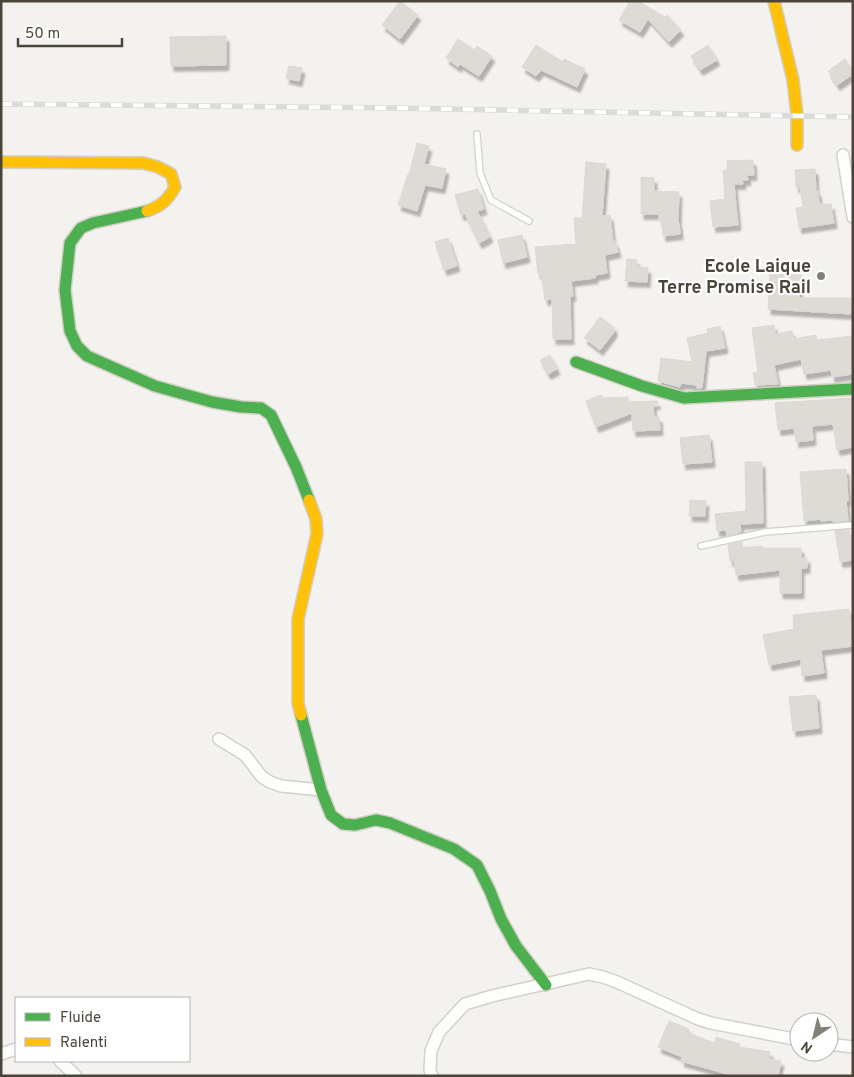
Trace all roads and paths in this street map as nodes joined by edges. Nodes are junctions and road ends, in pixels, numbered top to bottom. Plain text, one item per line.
1 (774, 1) edge
2 (477, 134) dead end
3 (798, 145) dead end
4 (843, 156) dead end
5 (1, 162) edge
6 (853, 217) edge
7 (529, 221) dead end
8 (576, 362) dead end
9 (853, 389) edge
10 (853, 525) edge
11 (701, 546) dead end
12 (219, 739) dead end
13 (321, 790) junction
14 (546, 985) junction
15 (789, 1038) edge
16 (839, 1045) edge
17 (853, 1047) edge
18 (15, 1049) edge
19 (1, 1054) edge
20 (61, 1062) edge
21 (76, 1076) edge
22 (432, 1076) edge

1 - 3 street
2 - 7 lane
4 - 6 street
5 - 13 street
8 - 9 street
10 - 11 lane
12 - 13 street
13 - 14 street
14 - 15 street
14 - 22 street
16 - 17 street
18 - 19 street
20 - 21 street

